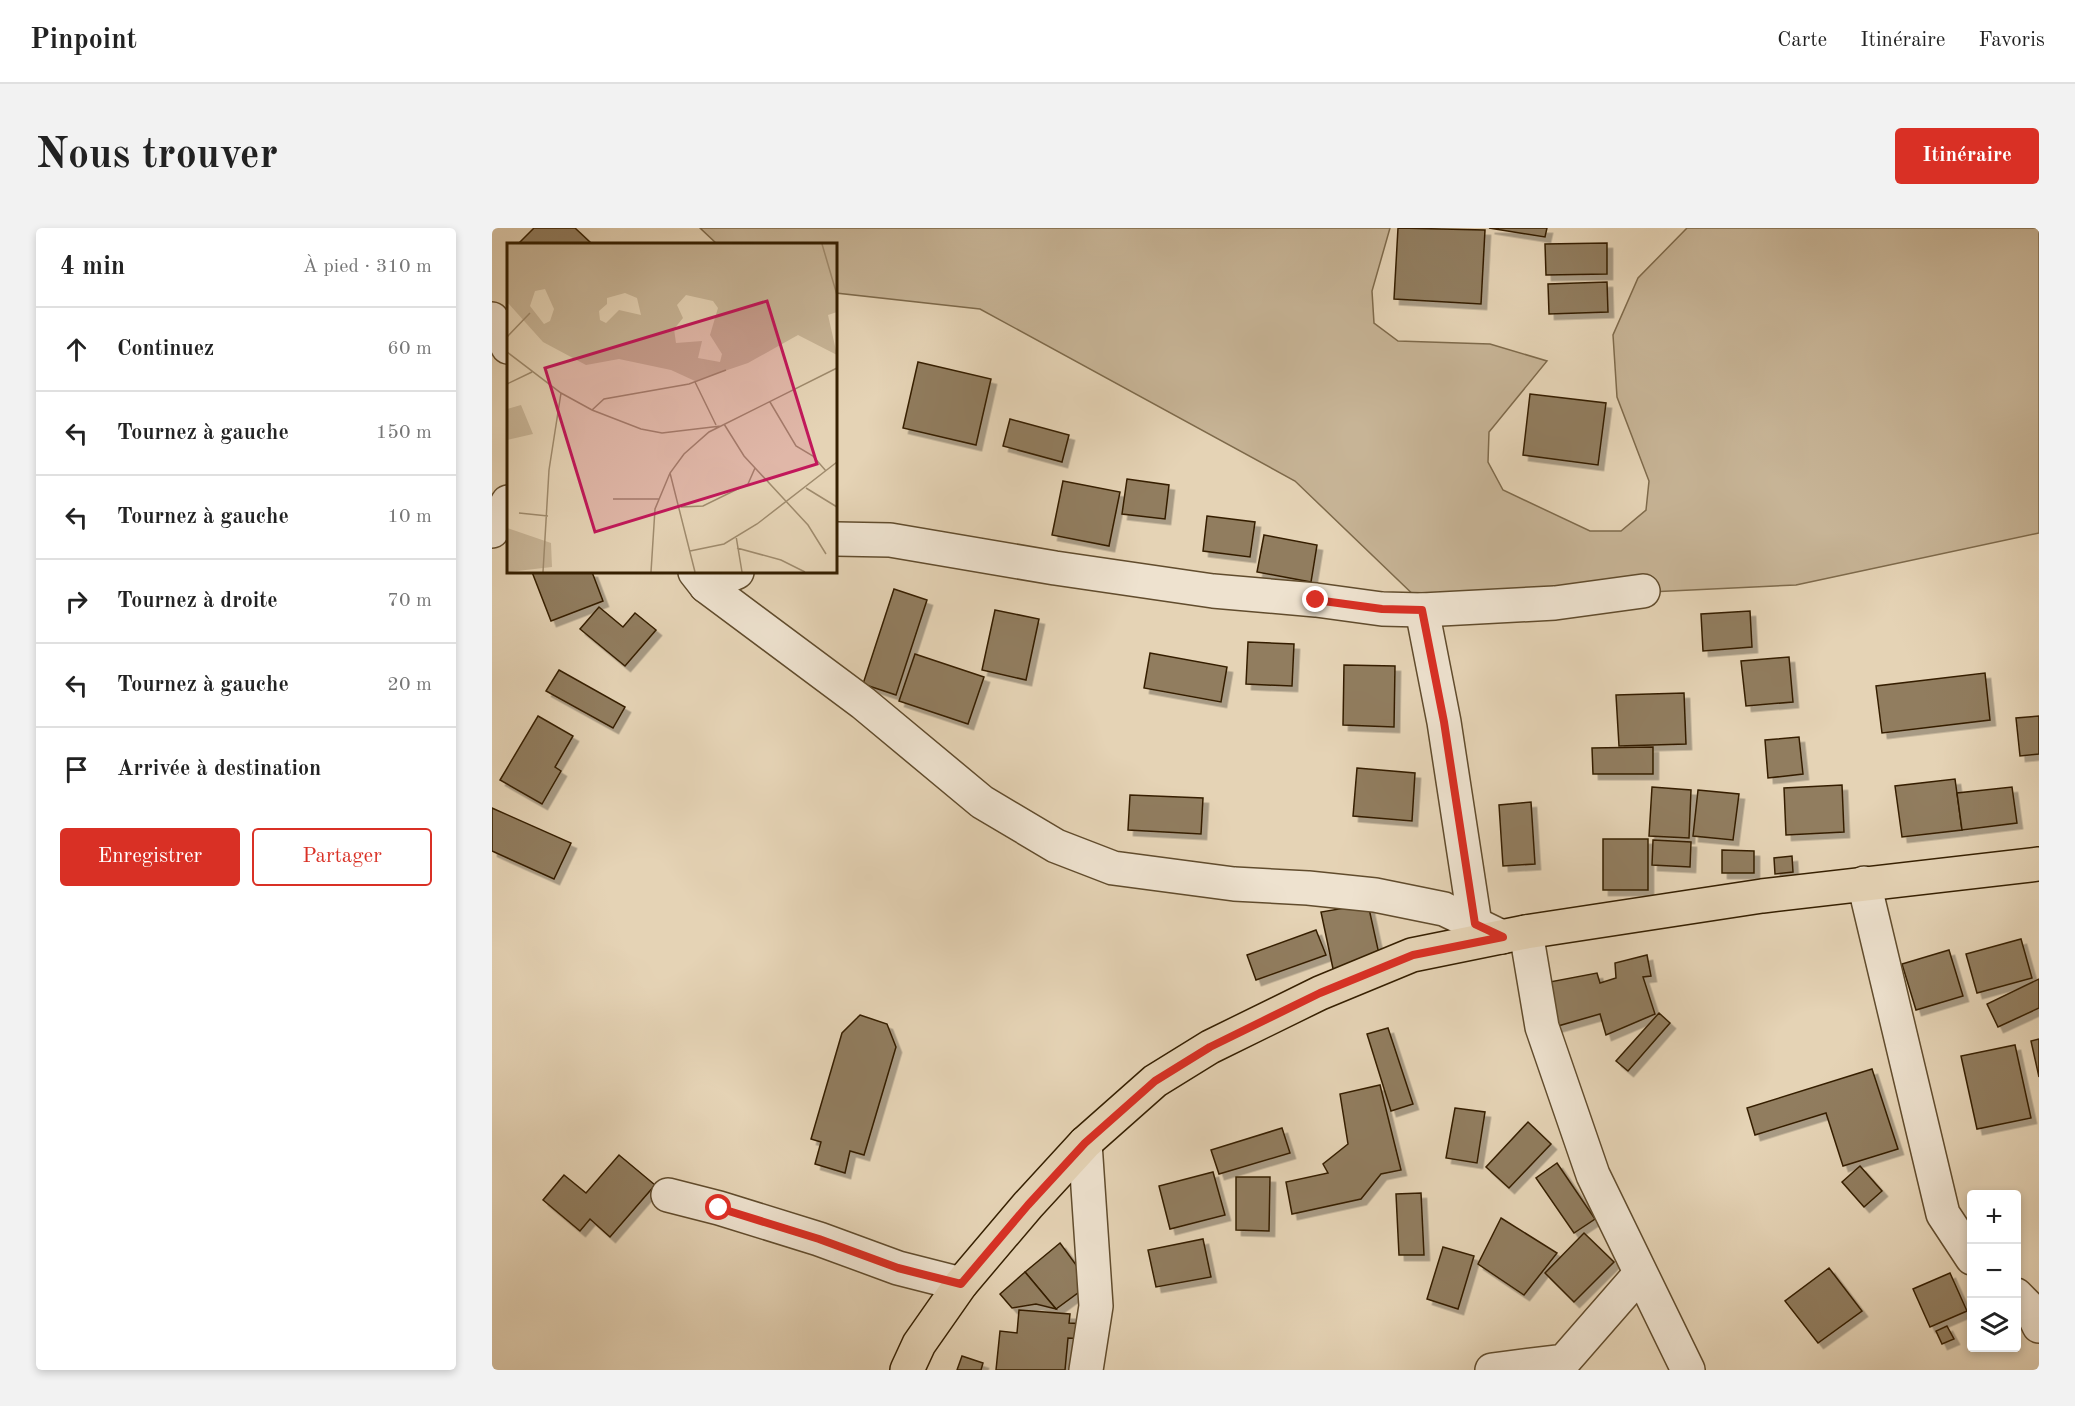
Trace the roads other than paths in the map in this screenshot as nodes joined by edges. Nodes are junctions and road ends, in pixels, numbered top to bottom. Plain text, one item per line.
1 (492, 319) edge
2 (507, 345) edge
3 (507, 504) edge
4 (492, 531) edge
5 (837, 539) edge
6 (732, 573) edge
7 (700, 579) edge
8 (1643, 591) dead end
9 (1422, 610) junction
10 (2039, 864) edge
11 (1864, 883) junction
12 (1501, 931) junction
13 (1085, 1143) junction
14 (668, 1195) dead end
15 (1967, 1252) edge
16 (1640, 1274) junction
17 (961, 1284) junction
18 (2019, 1298) edge
19 (2039, 1326) edge
20 (907, 1370) edge
21 (1086, 1370) edge
22 (1492, 1370) edge
23 (1688, 1370) edge

1 - 2 street
3 - 4 street
5 - 9 street
6 - 7 street
7 - 12 street
8 - 9 street
9 - 12 street
10 - 11 main road
11 - 12 main road
11 - 15 street
12 - 13 main road
12 - 16 street
13 - 17 main road
13 - 21 street
14 - 17 street
16 - 22 street
16 - 23 street
17 - 20 main road
18 - 19 street

